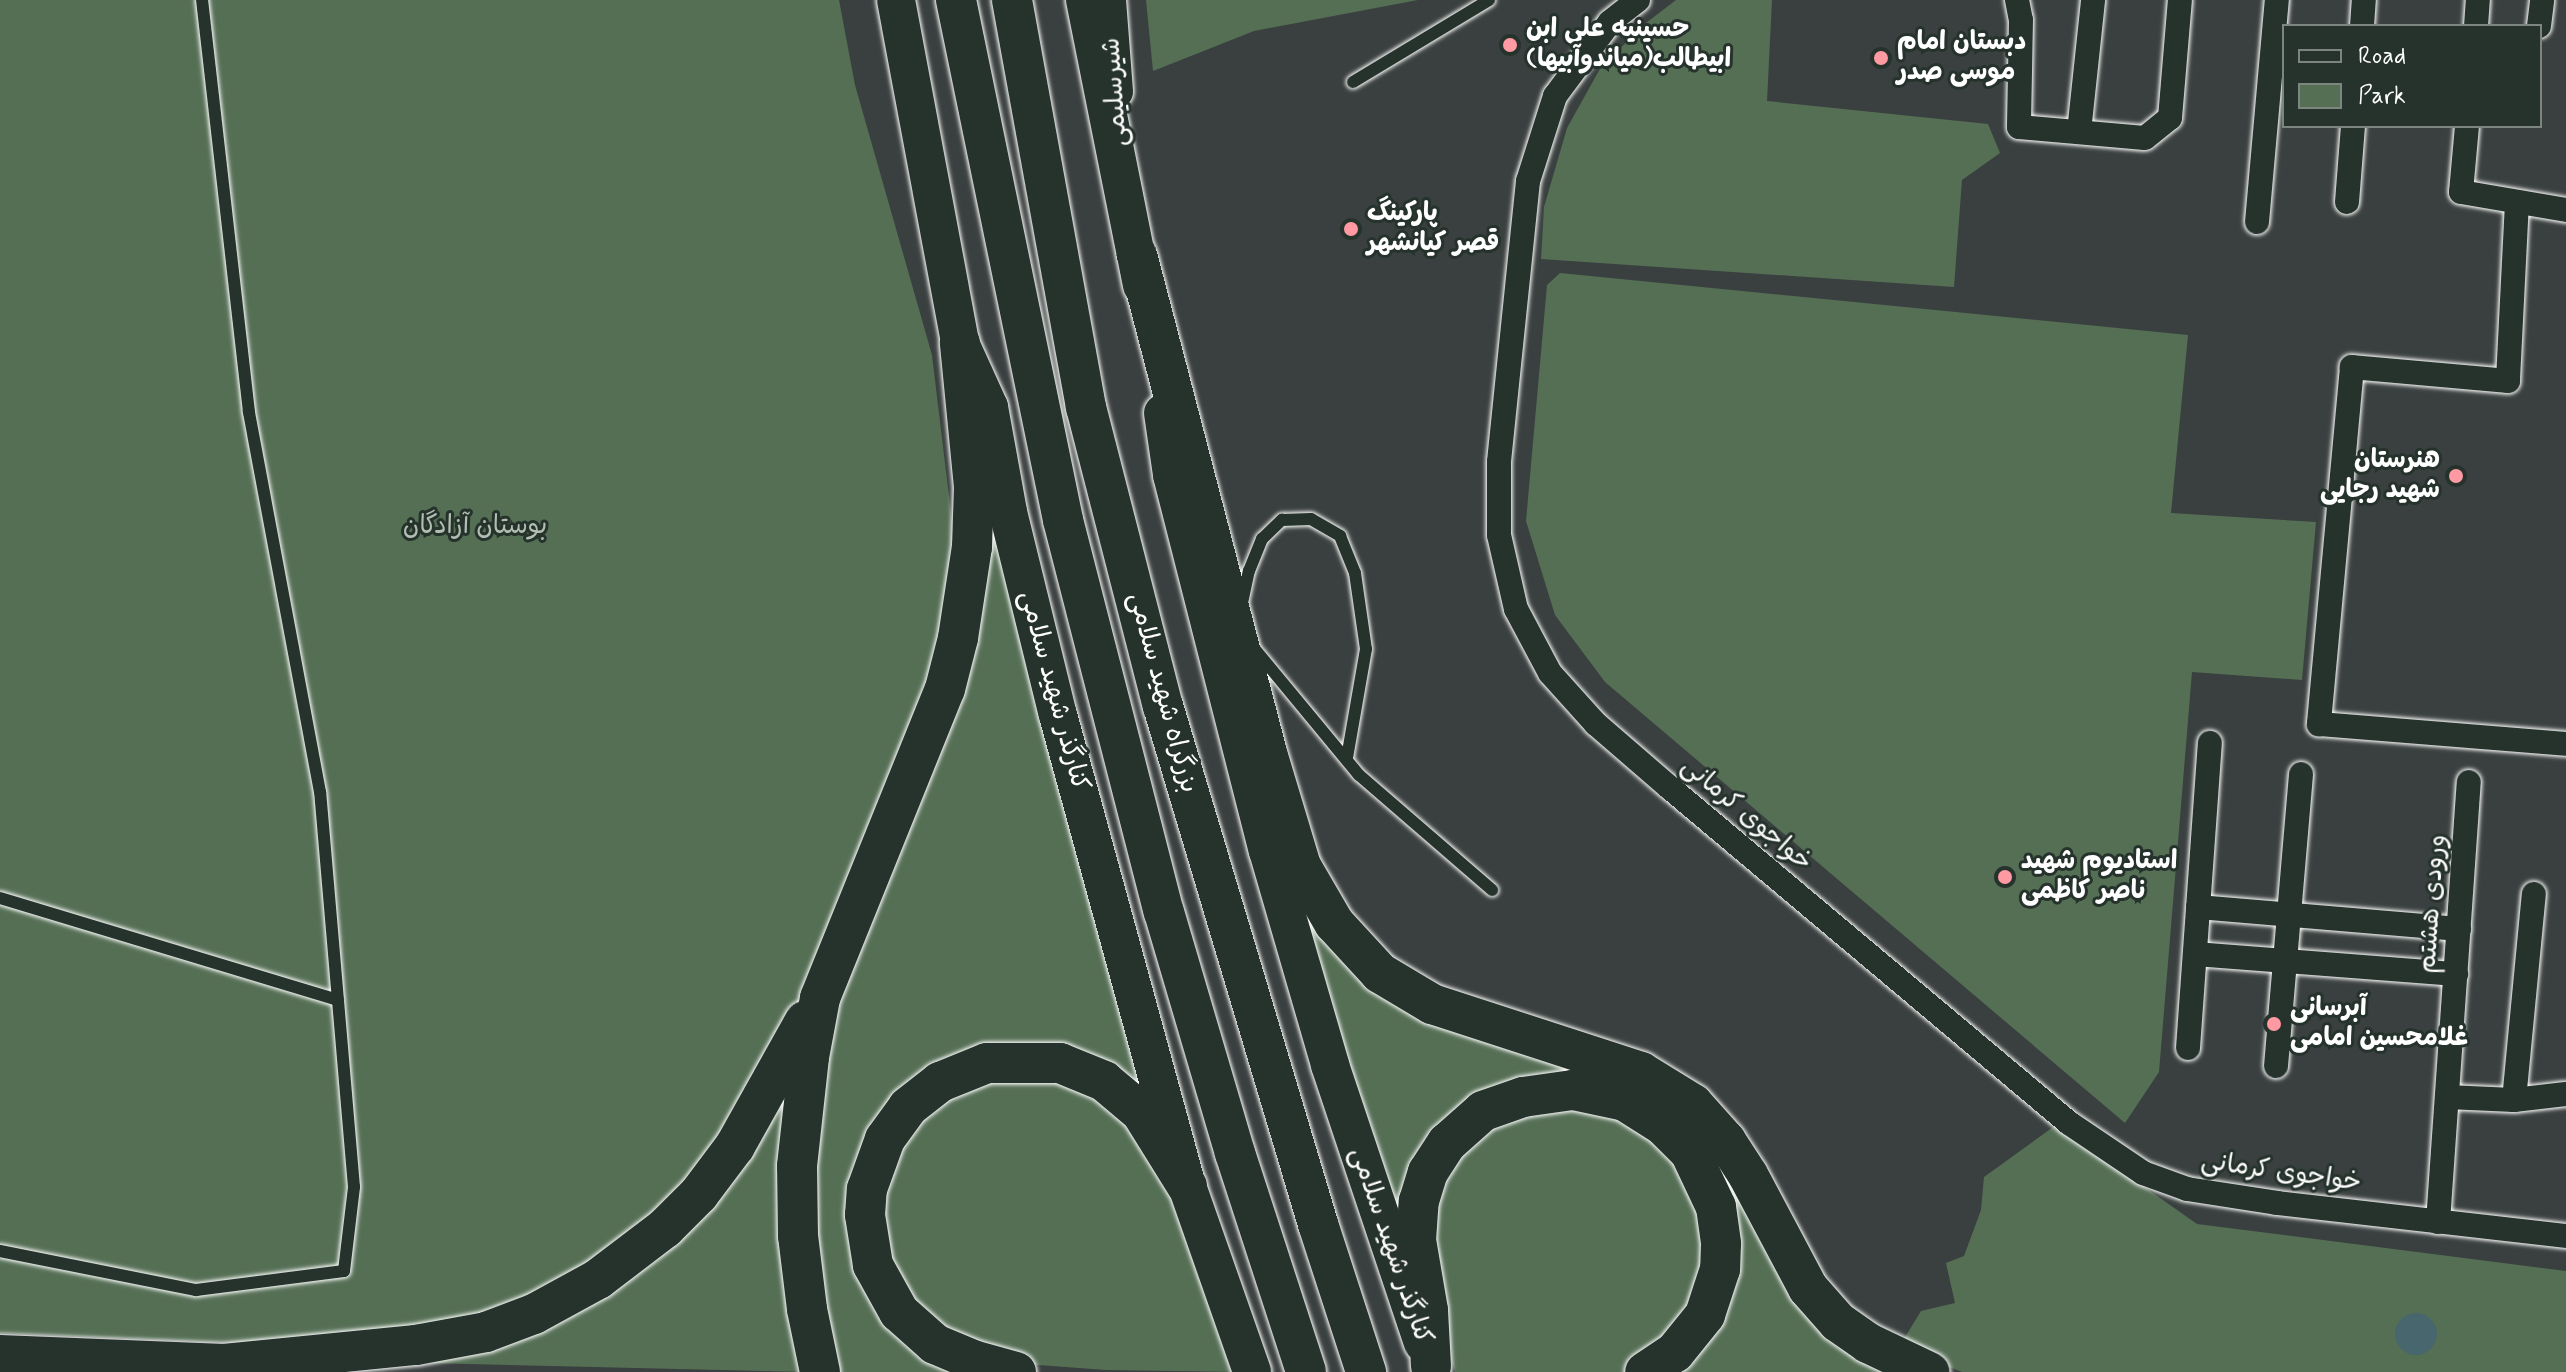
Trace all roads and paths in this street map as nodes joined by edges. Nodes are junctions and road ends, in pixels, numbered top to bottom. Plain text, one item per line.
1 (202, 0) edge
2 (896, 0) edge
3 (956, 0) edge
4 (1012, 0) edge
5 (1085, 0) edge
6 (1109, 0) edge
7 (1489, 0) edge
8 (1638, 0) edge
9 (2017, 0) edge
10 (2093, 0) edge
11 (2180, 0) edge
12 (2277, 0) edge
13 (2364, 0) edge
14 (2478, 0) edge
15 (2362, 24) edge
16 (2476, 24) edge
17 (1353, 82) dead end
18 (2276, 88) edge
19 (2353, 128) edge
20 (2467, 128) edge
21 (2079, 132) junction
22 (1122, 184) junction
23 (2347, 202) dead end
24 (2517, 202) junction
25 (2566, 210) edge
26 (2257, 222) dead end
27 (1137, 255) junction
28 (960, 343) junction
29 (1237, 627) junction
30 (2210, 743) dead end
31 (2566, 744) edge
32 (1347, 758) junction
33 (2301, 774) dead end
34 (2469, 782) dead end
35 (1492, 890) dead end
36 (2534, 894) dead end
37 (0, 898) edge
38 (2198, 907) junction
39 (2289, 915) junction
40 (2459, 929) junction
41 (2195, 954) junction
42 (2285, 961) junction
43 (2456, 974) junction
44 (820, 998) junction
45 (338, 1000) junction
46 (2188, 1048) dead end
47 (2276, 1066) dead end
48 (2566, 1094) edge
49 (2447, 1097) junction
50 (2514, 1100) junction
51 (1187, 1186) junction
52 (2438, 1222) junction
53 (2566, 1236) edge
54 (0, 1251) edge
55 (0, 1355) edge
56 (224, 1364) junction
57 (1432, 1369) edge
58 (346, 1372) edge
59 (820, 1372) edge
60 (1016, 1372) edge
61 (1252, 1372) edge
62 (1306, 1372) edge
63 (1366, 1372) edge
64 (1645, 1372) edge
65 (1929, 1372) edge

1 - 45 lane
2 - 28 main road, کنارگذر شهید سلامی
3 - 62 highway, بزرگراه شهید سلامی
4 - 63 highway, بزرگراه شهید سلامی
5 - 22 main road, کنارگذر شهید سلامی
6 - 22 main road, شیرسلیمی
7 - 17 lane
8 - 52 street, خواجوی کرمانی
9 - 21 street
10 - 21 street
11 - 21 street
12 - 18 street
13 - 15 street
14 - 16 street
18 - 26 street
19 - 23 street
20 - 24 street
22 - 27 main road, کنارگذر شهید سلامی
24 - 25 street
24 - 31 street
27 - 29 highway
27 - 57 main road, کنارگذر شهید سلامی
28 - 44 highway
28 - 51 main road, کنارگذر شهید سلامی
29 - 32 lane
29 - 32 lane
29 - 65 highway
30 - 38 street
32 - 35 lane
33 - 39 street
34 - 40 street, ورودی هشتم
36 - 50 street
37 - 45 lane
38 - 39 street
38 - 41 street
39 - 40 street
39 - 42 street
40 - 43 street, ورودی هشتم
41 - 42 street
41 - 46 street
42 - 43 street
42 - 47 street
43 - 49 street, ورودی هشتم
44 - 56 highway
44 - 59 highway
45 - 54 lane
48 - 50 street
49 - 50 street
49 - 52 street, ورودی هشتم
51 - 60 highway
51 - 61 main road, کنارگذر شهید سلامی
52 - 53 street, خواجوی کرمانی
55 - 56 highway
56 - 58 highway
57 - 64 highway

